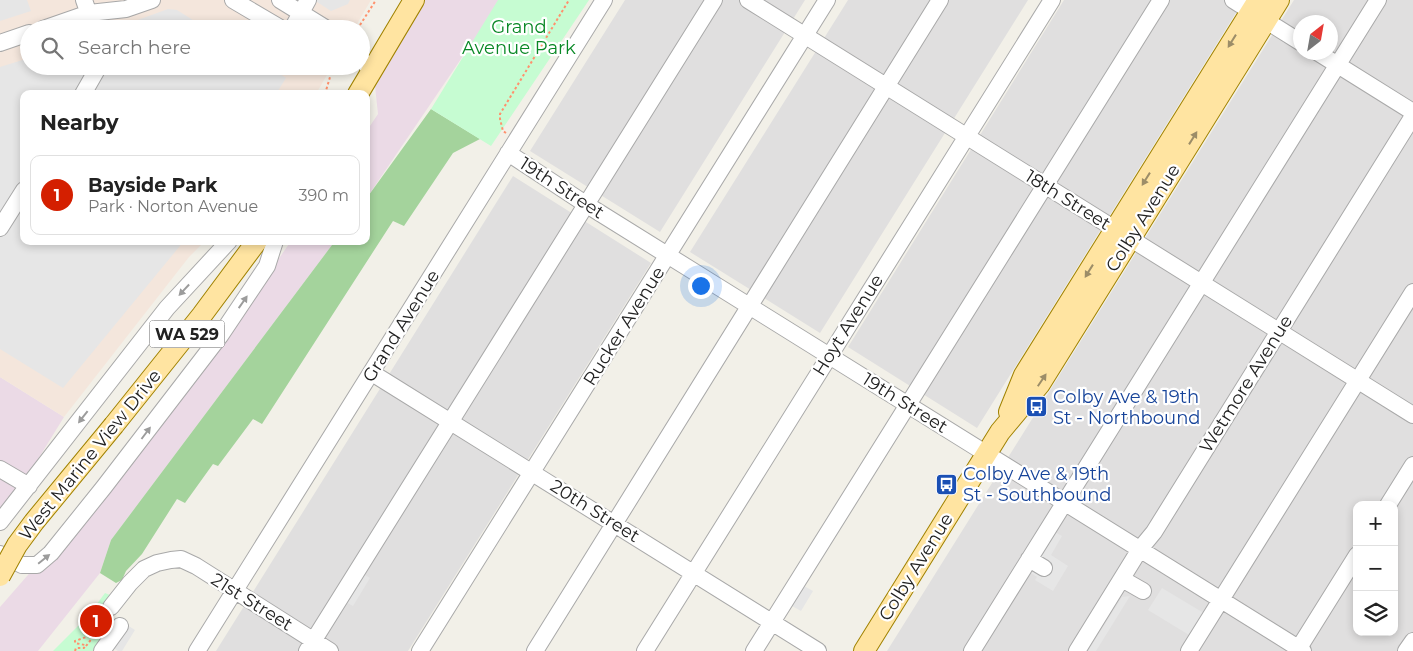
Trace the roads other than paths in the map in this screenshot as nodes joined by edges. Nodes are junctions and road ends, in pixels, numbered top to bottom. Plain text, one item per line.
1 (109, 0) edge
2 (152, 0) edge
3 (233, 0) edge
4 (280, 0) edge
5 (414, 0) edge
6 (604, 0) edge
7 (714, 0) edge
8 (748, 0) edge
9 (827, 0) edge
10 (940, 0) edge
11 (1052, 0) edge
12 (1161, 0) edge
13 (1233, 0) edge
14 (1279, 0) edge
15 (1378, 0) edge
16 (304, 6) edge
17 (1258, 11) edge
18 (89, 14) edge
19 (71, 20) edge
20 (267, 20) edge
21 (297, 20) edge
22 (318, 20) edge
23 (805, 35) junction
24 (20, 36) edge
25 (1293, 37) edge
26 (0, 43) edge
27 (370, 57) edge
28 (1329, 60) edge
29 (1337, 65) junction
30 (94, 75) edge
31 (361, 75) edge
32 (886, 86) junction
33 (85, 90) edge
34 (359, 90) edge
35 (1413, 112) edge
36 (1413, 116) edge
37 (967, 137) junction
38 (512, 146) junction
39 (1045, 185) junction
40 (20, 196) edge
41 (587, 204) junction
42 (0, 228) edge
43 (1123, 234) junction
44 (225, 245) edge
45 (254, 245) edge
46 (274, 245) edge
47 (668, 255) junction
48 (1201, 283) junction
49 (1413, 292) edge
50 (750, 306) junction
51 (1279, 331) junction
52 (829, 356) junction
53 (372, 372) junction
54 (1358, 380) junction
55 (907, 404) junction
56 (1413, 415) edge
57 (450, 421) junction
58 (987, 454) junction
59 (1413, 465) edge
60 (0, 469) edge
61 (532, 472) junction
62 (29, 486) junction
63 (1390, 501) edge
64 (1065, 502) junction
65 (0, 522) edge
66 (615, 524) junction
67 (1140, 550) junction
68 (0, 554) edge
69 (1030, 559) junction
70 (1353, 562) edge
71 (1044, 568) dead end
72 (694, 573) junction
73 (0, 576) edge
74 (1122, 579) junction
75 (235, 591) junction
76 (1143, 591) dead end
77 (1221, 599) junction
78 (111, 607) road end
79 (772, 622) junction
80 (120, 626) dead end
81 (1413, 640) edge
82 (310, 646) edge
83 (1300, 650) edge
84 (102, 651) edge
85 (197, 651) edge
86 (330, 651) edge
87 (420, 651) edge
88 (535, 651) edge
89 (645, 651) edge
90 (754, 651) edge
91 (818, 651) edge
92 (864, 651) edge
93 (972, 651) edge
94 (1077, 651) edge
95 (1189, 651) edge
96 (1406, 651) edge

1 - 18 street
2 - 18 street
3 - 20 street
4 - 16 street
5 - 27 main road
6 - 38 street, Grand Avenue
7 - 41 street
8 - 23 street, 18th Street
9 - 23 street, Rucker Avenue
10 - 32 street
11 - 37 street, Hoyt Avenue
12 - 39 street
13 - 17 street
14 - 17 main road, Colby Avenue
15 - 29 street
16 - 21 street
16 - 22 street
17 - 25 street
17 - 43 main road, Colby Avenue
18 - 19 street
23 - 32 street, 18th Street
23 - 47 street, Rucker Avenue
24 - 26 street
28 - 29 street
29 - 35 street
29 - 48 street
30 - 33 street
31 - 34 main road
32 - 37 street, 18th Street
32 - 50 street
36 - 51 street, Wetmore Avenue
37 - 39 street, 18th Street
37 - 52 street, Hoyt Avenue
38 - 41 street, 19th Street
38 - 53 street, Grand Avenue
39 - 43 street, 18th Street
39 - 55 street
40 - 42 street
41 - 47 street, 19th Street
41 - 57 street
43 - 48 street, 18th Street
43 - 58 main road, Colby Avenue
44 -> 62 street
45 - 73 main road, West Marine View Drive / WA 529, bridge
68 -> 46 street
47 - 50 street, 19th Street
47 - 61 street, Rucker Avenue
48 - 51 street, 18th Street
48 - 64 street
49 - 54 street
50 - 52 street, 19th Street
50 - 66 street
51 - 54 street, 18th Street
51 - 67 street, Wetmore Avenue
52 - 55 street, 19th Street
52 - 72 street, Hoyt Avenue
53 - 57 street, 20th Street
53 - 75 street, Grand Avenue
54 - 56 street, 18th Street
54 - 77 street
55 - 58 street, 19th Street
55 - 79 street
57 - 61 street, 20th Street
57 - 82 street
58 - 64 street, 19th Street
58 - 92 main road, Colby Avenue
59 - 63 street
60 - 62 street
61 - 66 street, 20th Street
61 - 87 street, Rucker Avenue
62 - 65 street
64 - 67 street, 19th Street
64 - 69 street
66 - 72 street, 20th Street
66 - 88 street
67 - 74 street, Wetmore Avenue
67 - 77 street, 19th Street
69 - 71 street
69 - 93 street
70 - 83 street
72 - 79 street, 20th Street
72 - 89 street, Hoyt Avenue
74 - 76 street
74 - 94 street, Wetmore Avenue
75 - 78 street, 21st Street
75 - 82 street, 21st Street
75 - 85 street, Grand Avenue
77 - 83 street, 19th Street
77 - 95 street
79 - 90 street
79 - 91 street, 20th Street
80 - 84 street
81 - 96 street
82 - 86 street, 21st Street

